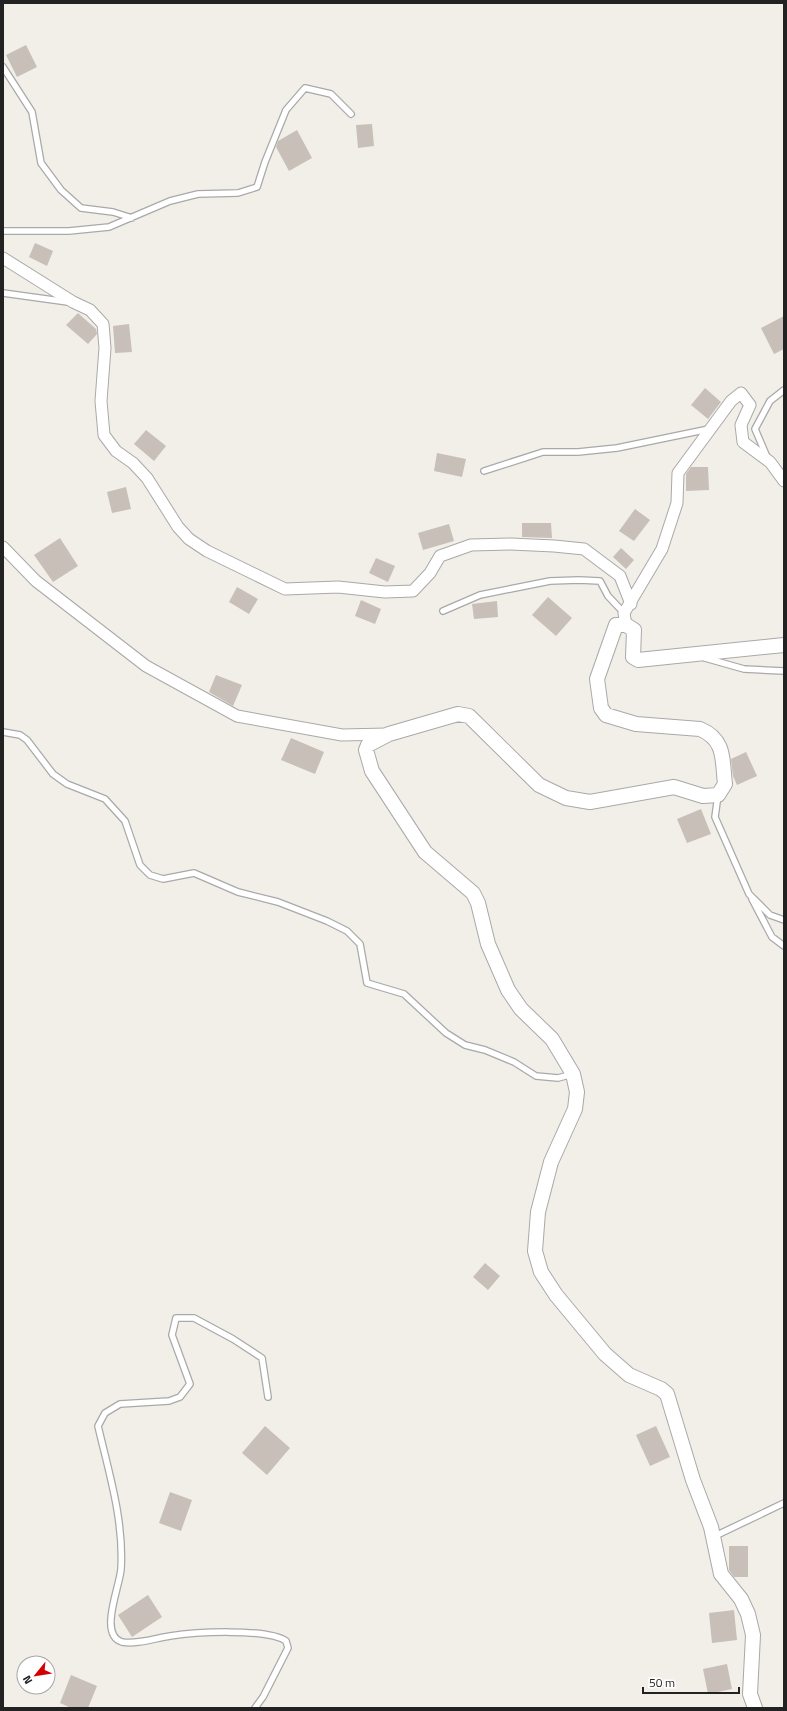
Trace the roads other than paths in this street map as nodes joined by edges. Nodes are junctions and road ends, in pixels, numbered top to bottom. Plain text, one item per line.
1 (3, 67) edge
2 (351, 114) dead end
3 (132, 218) junction
4 (3, 231) edge
5 (3, 258) edge
6 (3, 293) edge
7 (73, 302) junction
8 (784, 390) edge
9 (711, 429) junction
10 (770, 462) junction
11 (484, 471) dead end
12 (784, 481) edge
13 (3, 547) edge
14 (443, 610) dead end
15 (627, 614) junction
16 (784, 645) edge
17 (696, 655) junction
18 (784, 671) edge
19 (3, 732) edge
20 (389, 734) junction
21 (718, 795) junction
22 (749, 894) junction
23 (784, 920) edge
24 (784, 946) edge
25 (574, 1074) junction
26 (268, 1397) dead end
27 (784, 1503) edge
28 (713, 1537) junction
29 (255, 1708) edge
30 (755, 1708) edge

1 - 3 lane
2 - 3 lane
3 - 4 lane
5 - 7 street
6 - 7 lane
7 - 15 street
8 - 10 lane
9 - 10 street
9 - 11 lane
9 - 15 street
10 - 12 street
13 - 20 street
14 - 15 lane
15 - 17 street
15 - 21 street
16 - 17 street
17 - 18 lane
19 - 25 lane
20 - 21 street
20 - 25 street
21 - 22 lane
22 - 23 lane
22 - 24 lane
25 - 28 street
26 - 29 lane
27 - 28 lane
28 - 30 street

